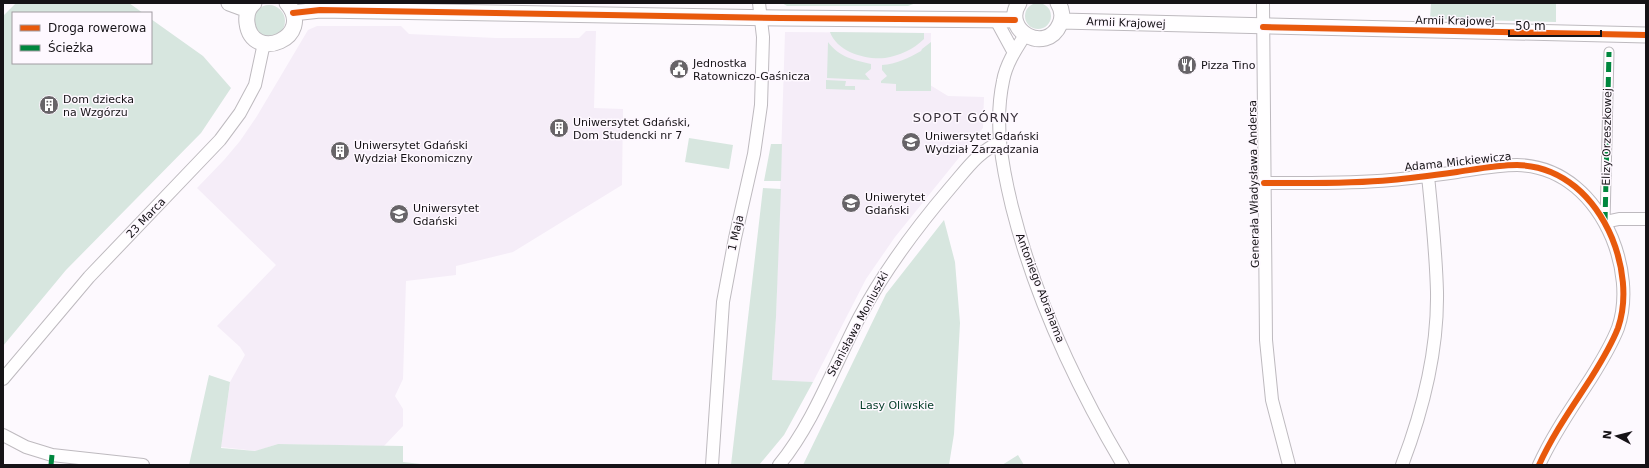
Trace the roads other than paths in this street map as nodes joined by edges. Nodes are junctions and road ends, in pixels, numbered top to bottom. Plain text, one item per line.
1 (229, 3) edge
2 (759, 3) edge
3 (1019, 3) edge
4 (1058, 3) edge
5 (1263, 3) edge
6 (251, 7) edge
7 (290, 8) edge
8 (761, 18) junction
9 (996, 20) junction
10 (1015, 20) junction
11 (1061, 21) junction
12 (1263, 27) junction
13 (1026, 35) junction
14 (1646, 35) edge
15 (264, 43) junction
16 (1609, 52) dead end
17 (1014, 53) junction
18 (1000, 143) junction
19 (1428, 176) junction
20 (1264, 183) junction
21 (1646, 219) edge
22 (1605, 222) junction
23 (3, 379) edge
24 (3, 435) edge
25 (52, 460) edge
26 (143, 465) edge
27 (712, 465) edge
28 (779, 465) edge
29 (1123, 465) edge
30 (1288, 465) edge
31 (1402, 465) edge
32 (1539, 465) edge

1 - 6 street
2 - 8 street, 1 Maja
3 - 10 street
4 - 11 street
5 - 12 street, Generała Władysława Andersa
6 - 15 street
7 - 8 street
7 - 15 street
8 - 9 street
8 - 27 street, 1 Maja
9 - 10 street
9 - 17 street
10 - 13 street
11 - 12 street, Armii Krajowej
11 - 13 street
12 - 14 street, Armii Krajowej
12 - 20 street, Generała Władysława Andersa
13 - 17 street, Antoniego Abrahama
15 - 23 street, 23 Marca
16 - 22 street, Elizy Orzeszkowej
17 - 18 street, Antoniego Abrahama
18 - 28 street, Stanisława Moniuszki
18 - 29 street, Antoniego Abrahama
19 - 20 street, Adama Mickiewicza
19 - 22 street, Adama Mickiewicza
19 - 31 street
20 - 30 street, Generała Władysława Andersa
21 - 22 street
22 - 32 street, Adama Mickiewicza
24 - 25 street
25 - 26 street

